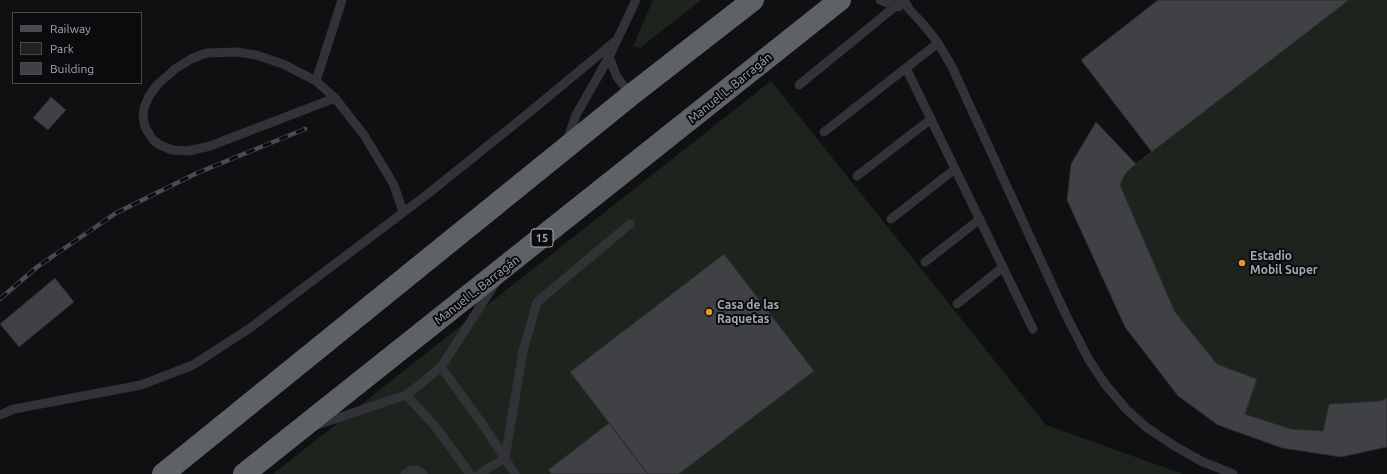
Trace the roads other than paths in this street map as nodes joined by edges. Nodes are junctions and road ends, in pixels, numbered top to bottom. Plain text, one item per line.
1 (342, 0) edge
2 (636, 0) edge
3 (753, 0) edge
4 (840, 0) edge
5 (880, 0) edge
6 (903, 0) edge
7 (894, 7) junction
8 (909, 9) junction
9 (618, 39) junction
10 (938, 43) junction
11 (609, 57) junction
12 (906, 68) junction
13 (316, 81) junction
14 (799, 85) dead end
15 (632, 95) junction
16 (335, 98) junction
17 (931, 119) junction
18 (824, 132) dead end
19 (562, 153) junction
20 (955, 169) junction
21 (857, 176) dead end
22 (404, 212) junction
23 (891, 219) dead end
24 (980, 219) junction
25 (630, 224) dead end
26 (925, 262) dead end
27 (1003, 267) junction
28 (505, 268) junction
29 (957, 304) dead end
30 (1033, 329) dead end
31 (441, 367) junction
32 (406, 395) junction
33 (0, 415) edge
34 (297, 432) junction
35 (505, 458) junction
36 (163, 474) edge
37 (244, 474) edge
38 (405, 474) edge
39 (423, 474) edge
40 (470, 474) edge
41 (479, 474) edge
42 (515, 474) edge
43 (1233, 474) edge

1 - 13 lane
2 - 9 lane
3 - 15 highway
4 - 28 highway, Manuel L. Barragán / 15
5 - 7 lane
6 - 7 lane
6 - 8 lane
7 - 8 lane
7 - 14 lane
8 - 10 lane
9 - 11 lane
9 - 22 lane
10 - 12 lane
10 - 43 lane
11 - 15 lane
11 - 19 lane
12 - 17 lane
12 - 18 lane
13 - 16 lane
13 - 16 lane
15 - 19 highway
16 - 22 lane
17 - 20 lane
17 - 21 lane
19 - 36 highway
20 - 23 lane
20 - 24 lane
22 - 33 lane
24 - 26 lane
24 - 27 lane
25 - 35 lane
27 - 29 lane
27 - 30 lane
28 - 31 lane
28 - 34 highway, Manuel L. Barragán / 15
31 - 32 lane
31 - 35 lane
32 - 34 lane
32 - 40 lane
34 - 37 highway, Manuel L. Barragán / 15
35 - 41 lane
35 - 42 lane
38 - 39 lane

